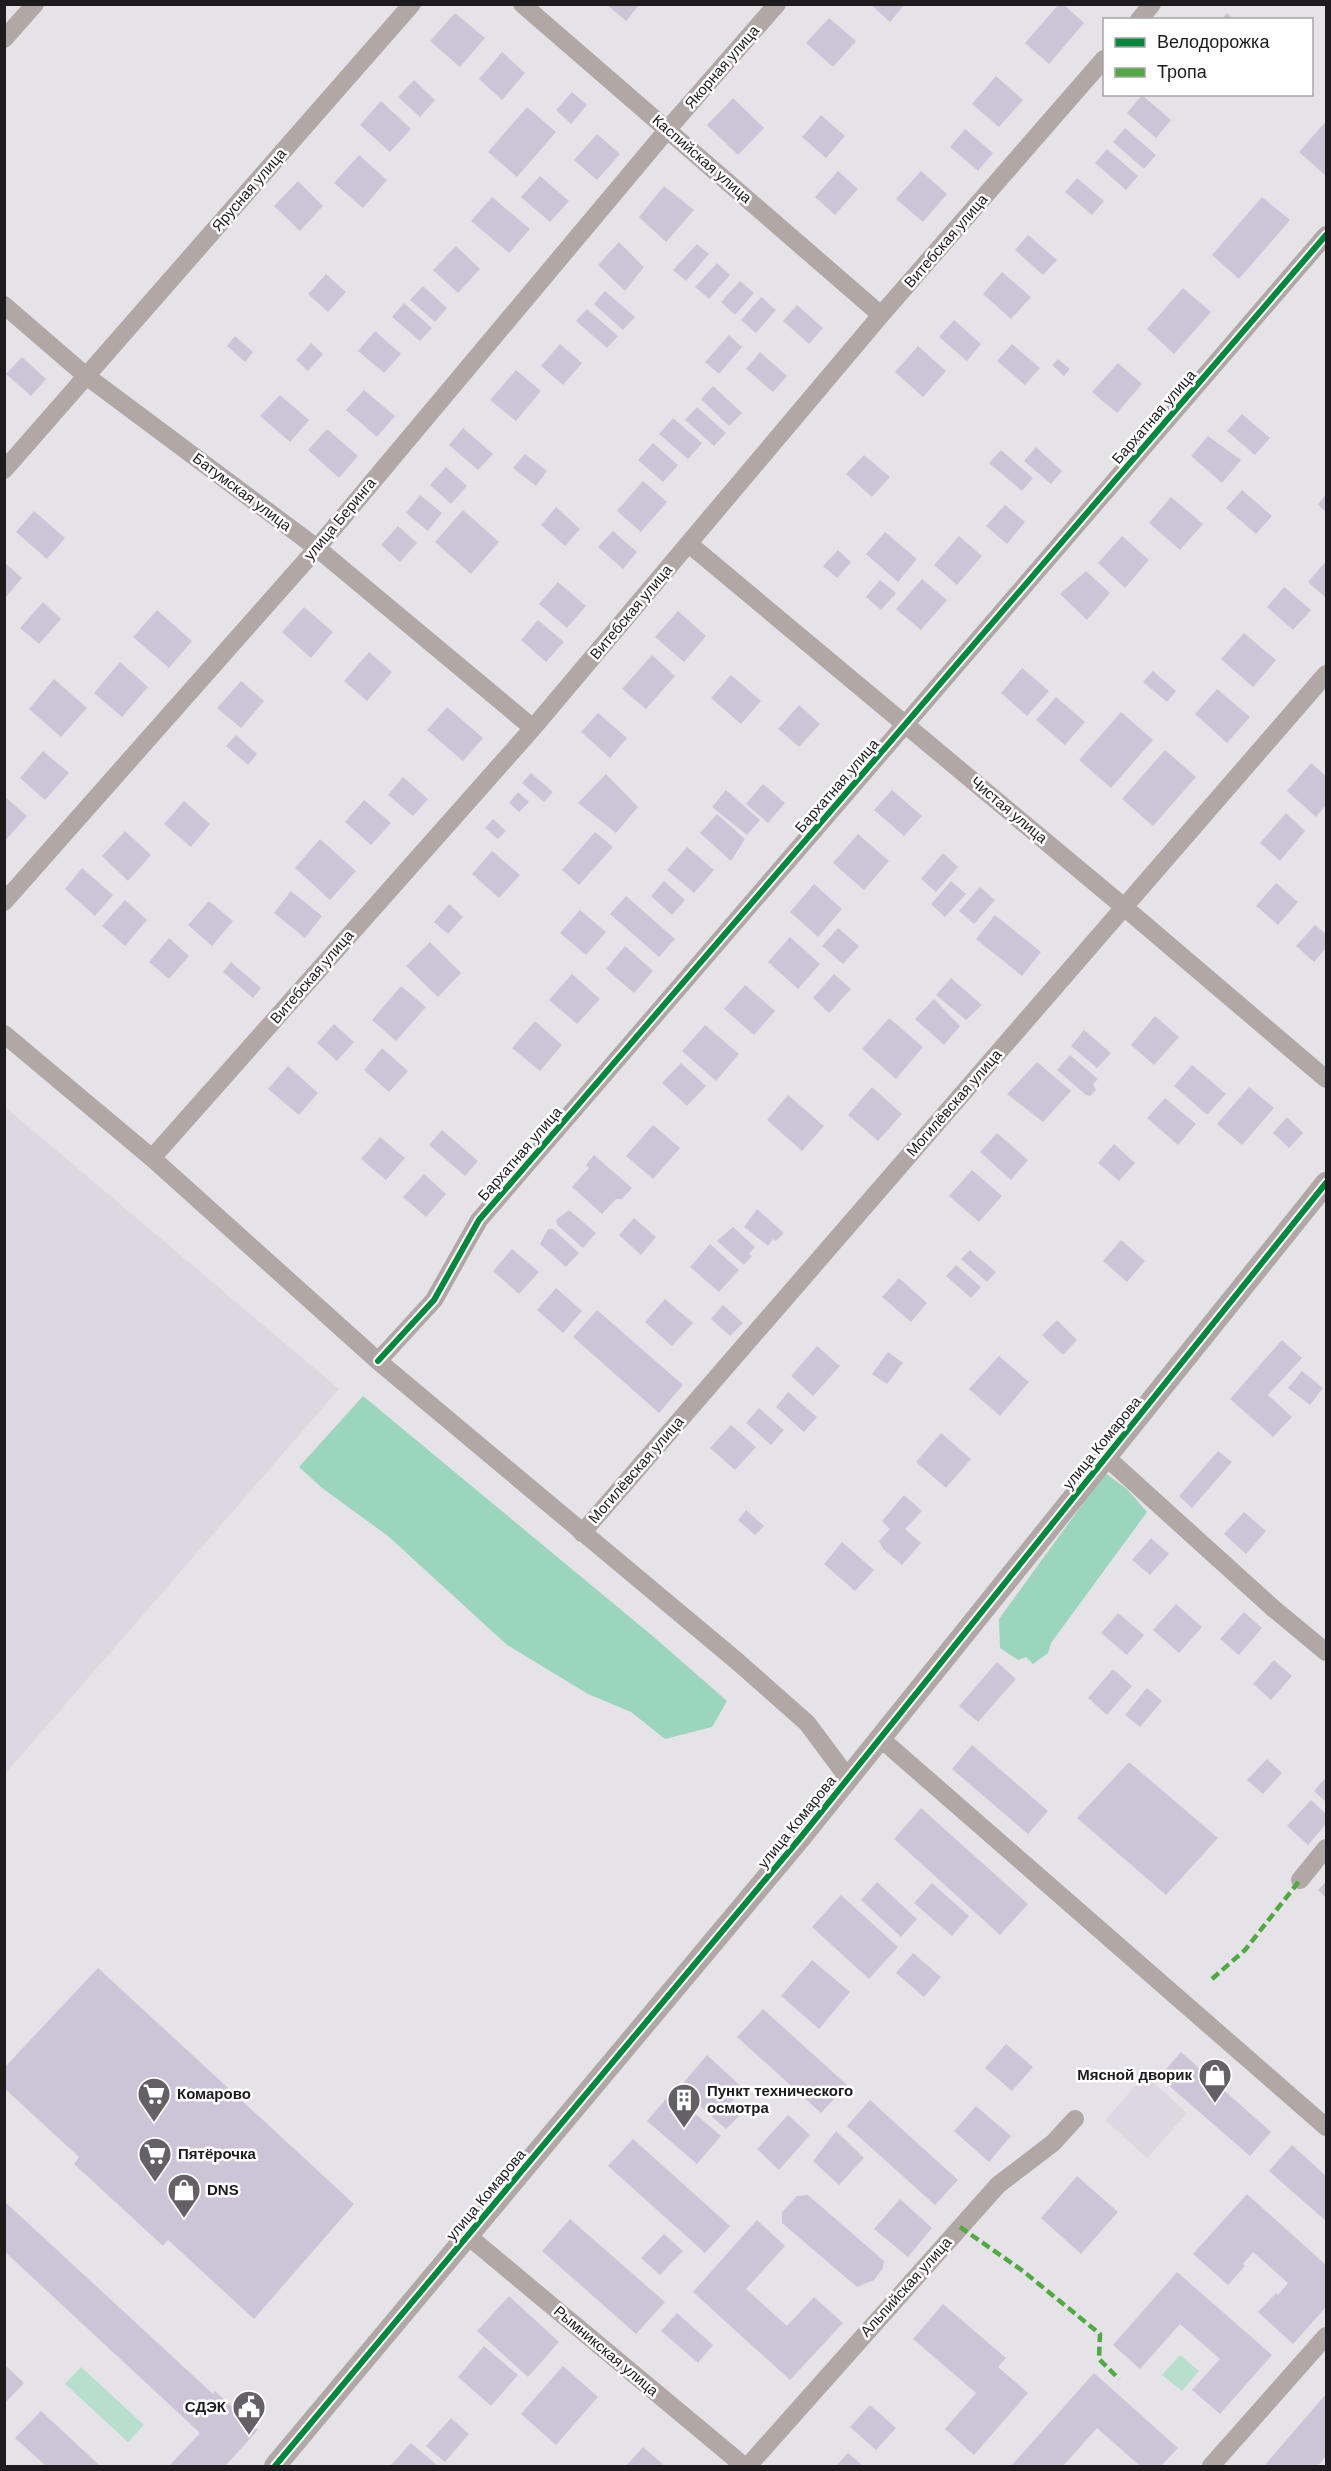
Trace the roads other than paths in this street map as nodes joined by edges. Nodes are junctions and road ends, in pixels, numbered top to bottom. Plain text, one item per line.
1 (35, 4) edge
2 (412, 4) edge
3 (522, 4) edge
4 (777, 4) edge
5 (1152, 4) edge
6 (1141, 18) edge
7 (4, 39) edge
8 (1103, 60) edge
9 (668, 129) junction
10 (1326, 235) edge
11 (4, 305) edge
12 (881, 315) junction
13 (86, 375) junction
14 (4, 470) edge
15 (689, 544) junction
16 (317, 548) junction
17 (1326, 674) edge
18 (906, 724) junction
19 (533, 728) junction
20 (4, 902) edge
21 (1124, 907) junction
22 (4, 1034) edge
23 (1326, 1080) edge
24 (152, 1158) junction
25 (1326, 1183) edge
26 (378, 1361) junction
27 (1106, 1457) junction
28 (582, 1533) junction
29 (1326, 1652) edge
30 (880, 1738) junction
31 (848, 1778) junction
32 (1326, 1848) edge
33 (1300, 1880) dead end
34 (1075, 2119) dead end
35 (1326, 2127) edge
36 (468, 2236) junction
37 (1326, 2336) edge
38 (275, 2466) edge
39 (746, 2466) edge
40 (1211, 2466) edge

1 - 7 street
2 - 13 street, Ярусная улица
3 - 9 street, Каспийская улица
4 - 9 street, Якорная улица
5 - 6 street
8 - 12 street, Витебская улица
9 - 12 street, Каспийская улица
9 - 16 street, улица Беринга
10 - 18 street, Бархатная улица
11 - 13 street, Батумская улица
12 - 15 street, Витебская улица
13 - 14 street, Ярусная улица
13 - 16 street, Батумская улица
15 - 18 street, Чистая улица
15 - 19 street, Витебская улица
16 - 19 street, Батумская улица
16 - 20 street, улица Беринга
17 - 21 street, Могилёвская улица
18 - 21 street, Чистая улица
18 - 26 street, Бархатная улица
19 - 24 street, Витебская улица
21 - 23 street, Чистая улица
21 - 28 street, Могилёвская улица
22 - 24 street
24 - 26 street
25 - 27 street, улица Комарова
26 - 28 street
27 - 29 street
27 - 30 street, улица Комарова
28 - 31 street
30 - 31 street, улица Комарова
30 - 35 street
31 - 36 street, улица Комарова
32 - 33 street
34 - 39 street, Альпийская улица
36 - 38 street, улица Комарова
36 - 39 street, Рымникская улица
37 - 40 street

